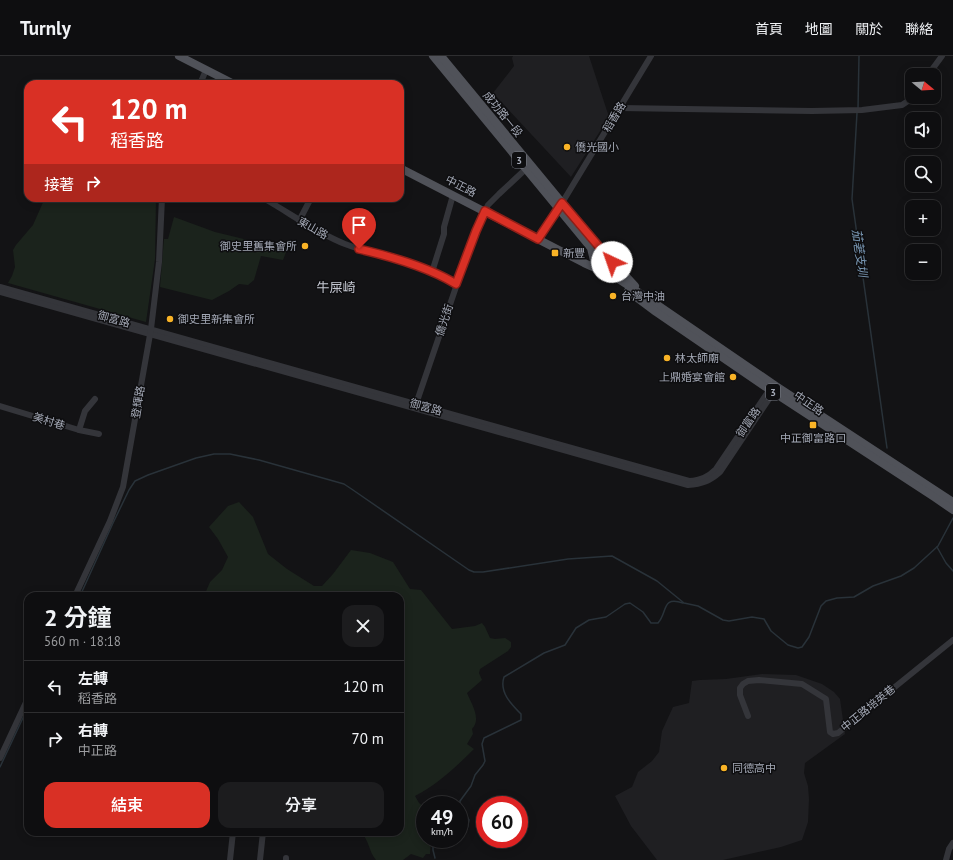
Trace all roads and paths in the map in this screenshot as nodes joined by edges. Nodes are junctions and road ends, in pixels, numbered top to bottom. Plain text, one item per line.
1 (179, 56) edge
2 (433, 56) edge
3 (441, 56) edge
4 (651, 56) edge
5 (942, 56) edge
6 (933, 68) edge
7 (206, 70) junction
8 (202, 80) edge
9 (226, 80) edge
10 (905, 103) edge
11 (620, 108) junction
12 (528, 167) junction
13 (404, 170) edge
14 (454, 195) junction
15 (162, 202) edge
16 (268, 202) edge
17 (309, 202) edge
18 (560, 206) junction
19 (485, 211) junction
20 (299, 221) junction
21 (538, 239) junction
22 (596, 269) junction
23 (432, 272) junction
24 (456, 284) junction
25 (0, 287) edge
26 (0, 292) edge
27 (644, 295) junction
28 (150, 331) junction
29 (773, 390) junction
30 (95, 399) dead end
31 (0, 406) edge
32 (415, 406) junction
33 (79, 430) junction
34 (99, 434) dead end
35 (953, 502) edge
36 (953, 510) edge
37 (77, 592) edge
38 (953, 640) edge
39 (24, 707) edge
40 (748, 716) dead end
41 (0, 758) edge
42 (233, 836) edge
43 (263, 836) edge
44 (953, 843) edge
45 (230, 860) edge
46 (260, 860) edge
47 (946, 860) edge

1 - 7 main road
2 - 12 main road, 成功路一段 / 3
3 - 12 main road, 成功路一段 / 3
4 - 11 street, 稻香路
5 - 6 street
7 - 8 street
7 - 9 main road
10 - 11 street
11 - 18 street, 稻香路
12 - 18 main road, 成功路一段 / 3
12 - 19 street, 僑光街
13 - 14 main road, 中正路
14 - 19 main road, 中正路
14 - 23 street
15 - 28 street, 登輝路
16 - 20 street, 東山路
17 - 20 street
18 - 21 street, 稻香路
18 - 22 main road, 成功路一段 / 3
18 - 27 main road, 成功路一段 / 3
19 - 21 main road, 中正路
19 - 24 street, 僑光街
20 - 23 street, 東山路
21 - 22 main road, 中正路
22 - 27 main road, 中正路 / 3
22 - 29 main road, 中正路 / 3
23 - 24 street, 東山路
24 - 32 street, 僑光街
25 - 28 street, 御富路
26 - 28 street, 御富路
27 - 29 main road, 中正路 / 3
28 - 32 street, 御富路
28 - 37 street, 登輝路
29 - 32 street, 御富路
29 - 35 main road, 中正路 / 3
29 - 36 main road, 中正路 / 3
30 - 33 street
31 - 33 street, 美村巷
33 - 34 street, 美村巷
38 - 40 street, 中正路培英巷
39 - 41 street
42 - 45 street
43 - 46 street
44 - 47 street

